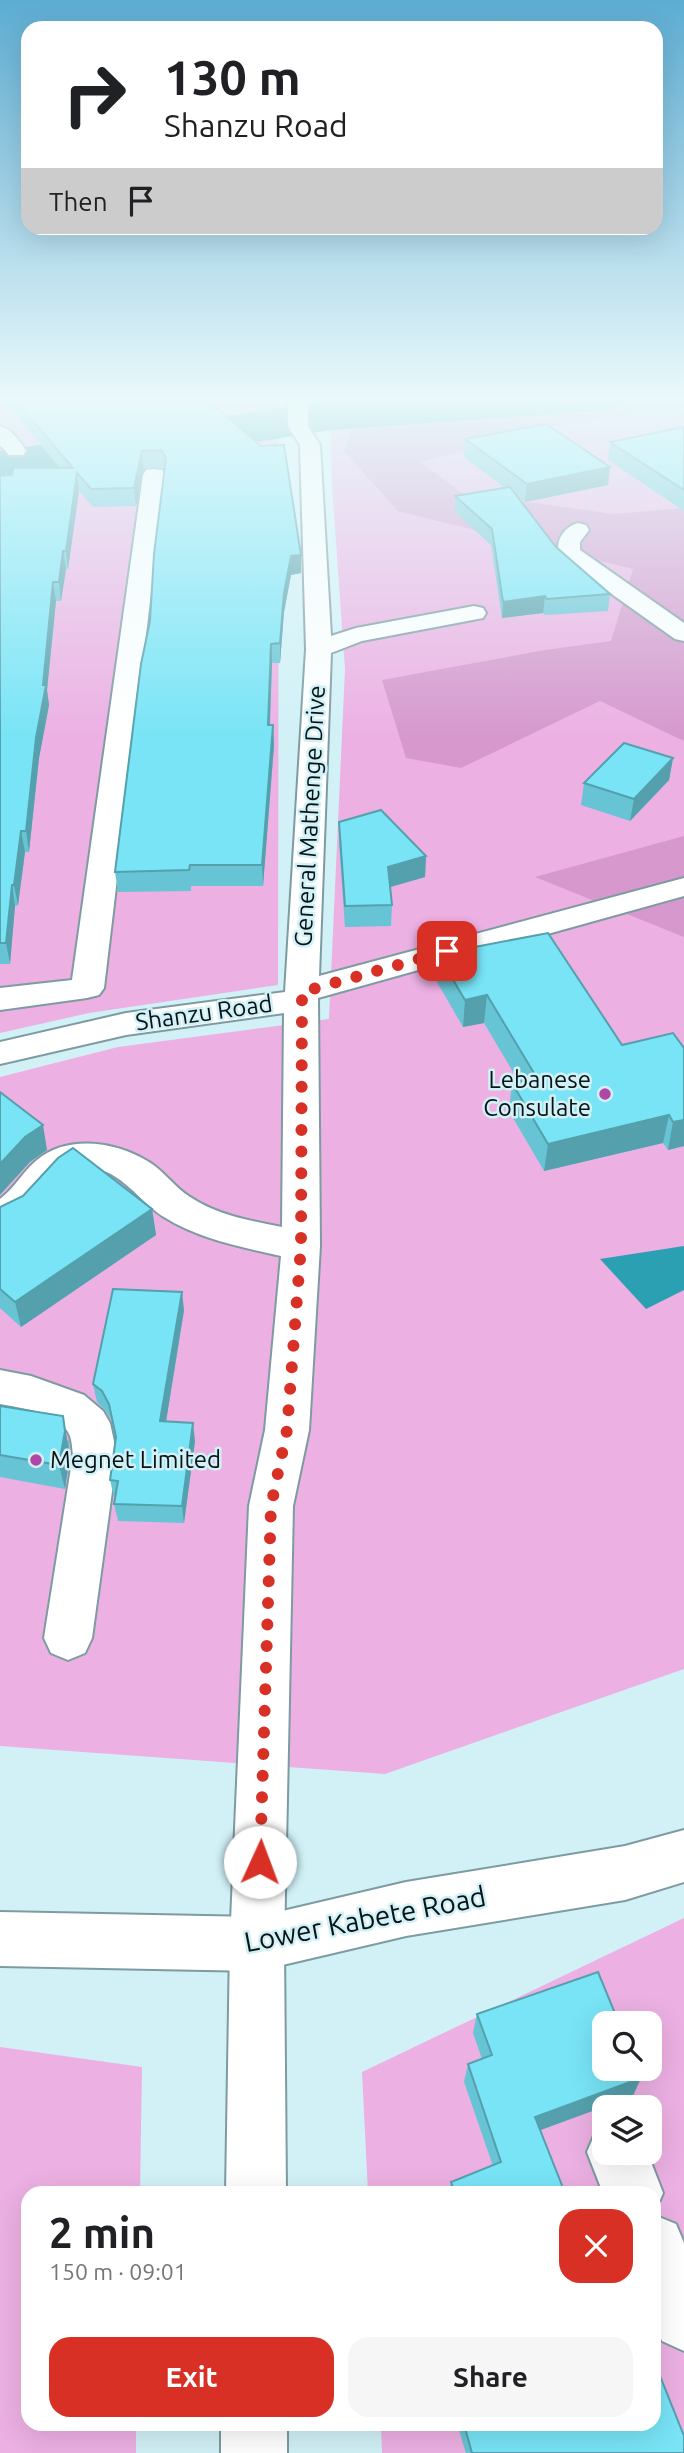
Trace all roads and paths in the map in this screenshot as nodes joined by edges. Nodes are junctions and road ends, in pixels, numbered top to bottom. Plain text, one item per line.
1 (149, 509) edge
2 (309, 509) edge
3 (578, 530) dead end
4 (684, 604) edge
5 (652, 612) junction
6 (474, 613) dead end
7 (684, 634) edge
8 (319, 649) junction
9 (684, 887) edge
10 (87, 988) junction
11 (0, 999) edge
12 (301, 999) junction
13 (94, 1031) junction
14 (0, 1053) edge
15 (0, 1219) edge
16 (301, 1246) junction
17 (0, 1387) edge
18 (68, 1638) dead end
19 (684, 1856) edge
20 (0, 1939) edge
21 (257, 1944) junction
22 (622, 2165) edge
23 (256, 2186) edge
24 (630, 2186) edge
25 (661, 2263) edge
26 (684, 2319) edge
27 (254, 2431) edge
28 (254, 2453) edge

1 - 10 street
2 - 8 street, General Mathenge Drive
3 - 5 street
4 - 5 street
5 - 7 street
6 - 8 street
8 - 12 street, General Mathenge Drive
9 - 12 street, Shanzu Road
10 - 11 street
10 - 13 street
12 - 13 street, Shanzu Road
12 - 16 street, General Mathenge Drive
13 - 14 street, Shanzu Road
15 - 16 street
16 - 21 street, General Mathenge Drive
17 - 18 street
19 - 21 street, Lower Kabete Road
20 - 21 street, Lower Kabete Road
21 - 23 street, General Mathenge Drive
22 - 24 street
25 - 26 street
27 - 28 street

